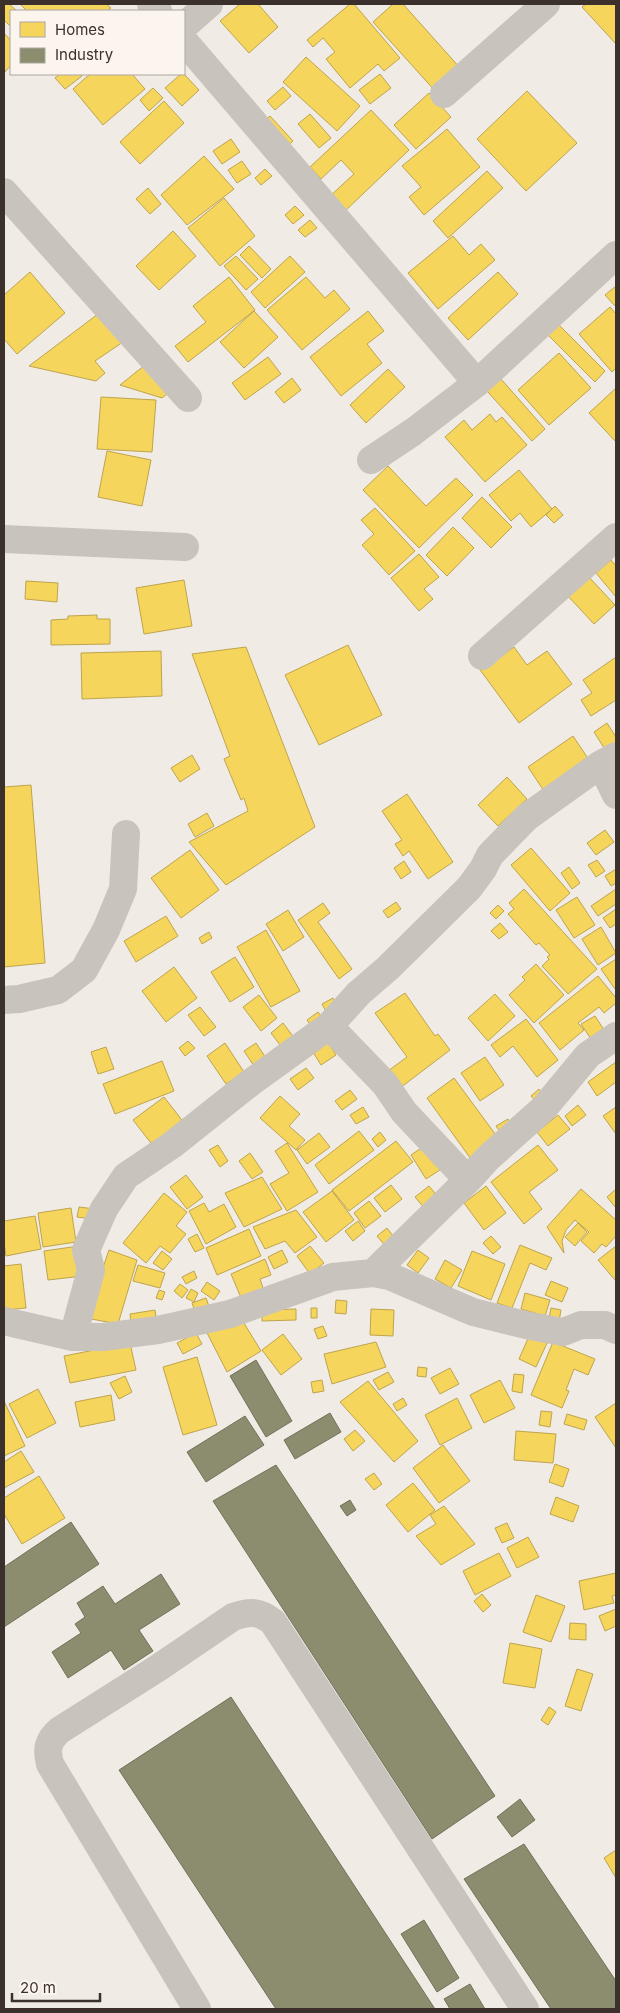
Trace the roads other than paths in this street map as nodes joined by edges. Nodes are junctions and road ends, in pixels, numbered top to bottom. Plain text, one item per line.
1 (209, 4) edge
2 (546, 4) edge
3 (185, 25) edge
4 (185, 42) edge
5 (444, 94) dead end
6 (4, 192) edge
7 (616, 255) edge
8 (477, 383) junction
9 (188, 398) dead end
10 (371, 460) dead end
11 (616, 537) edge
12 (4, 539) edge
13 (185, 547) dead end
14 (482, 656) dead end
15 (609, 760) edge
16 (616, 795) edge
17 (126, 834) dead end
18 (4, 1000) edge
19 (329, 1026) junction
20 (616, 1036) edge
21 (468, 1180) junction
22 (373, 1272) junction
23 (4, 1322) edge
24 (616, 1330) edge
25 (73, 1337) junction
26 (197, 2009) edge
27 (526, 2009) edge

1 - 3 street
2 - 5 street
4 - 8 street
6 - 9 street
7 - 8 street
8 - 10 street
11 - 14 street
12 - 13 street
15 - 16 street
15 - 19 street
17 - 18 street
19 - 21 street
19 - 25 street
20 - 21 street
21 - 22 street
22 - 24 street
22 - 25 street
23 - 25 street
26 - 27 street

